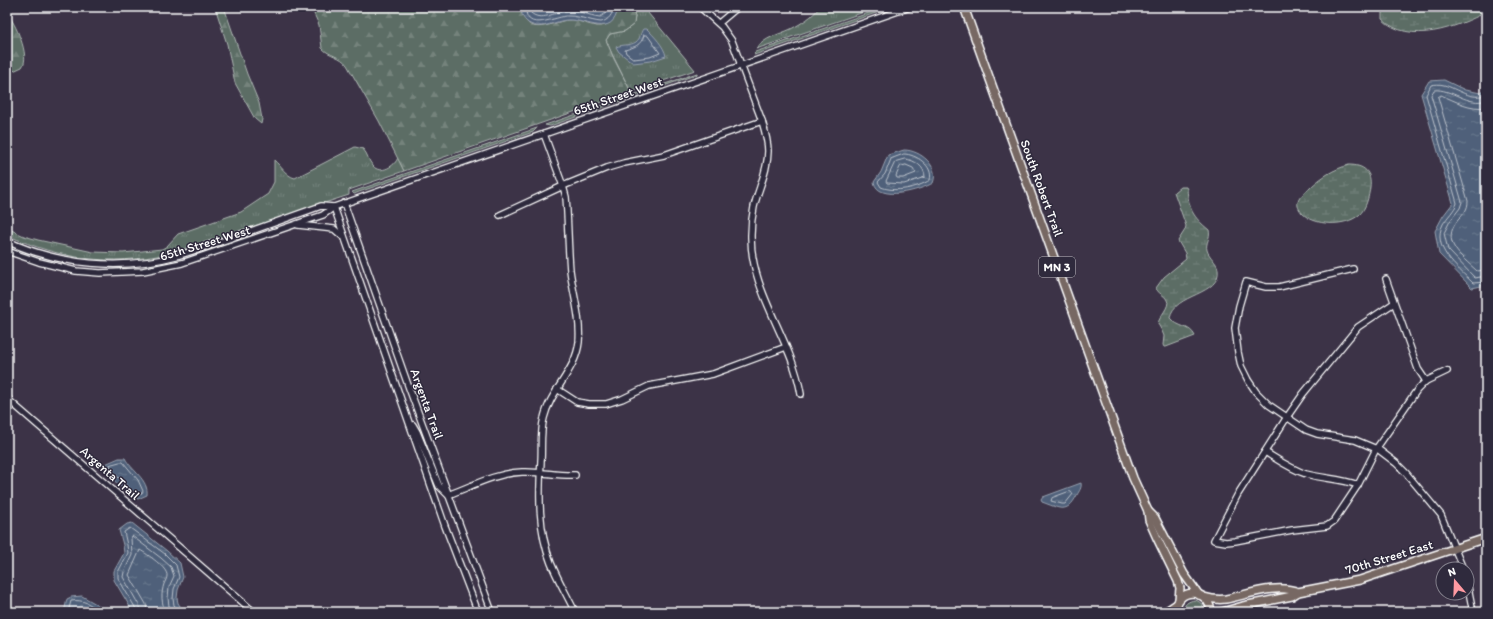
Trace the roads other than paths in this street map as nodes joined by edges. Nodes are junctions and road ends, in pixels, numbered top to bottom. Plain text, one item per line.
1 (700, 7) edge
2 (738, 7) edge
3 (910, 7) edge
4 (964, 7) edge
5 (719, 23) junction
6 (742, 65) junction
7 (762, 121) junction
8 (544, 134) junction
9 (563, 186) junction
10 (344, 203) junction
11 (334, 207) junction
12 (500, 215) dead end
13 (293, 225) junction
14 (7, 241) edge
15 (345, 242) junction
16 (7, 251) edge
17 (1353, 269) dead end
18 (1386, 278) dead end
19 (1394, 303) junction
20 (786, 347) junction
21 (1448, 371) dead end
22 (1426, 381) junction
23 (557, 390) junction
24 (801, 394) dead end
25 (7, 397) edge
26 (408, 417) junction
27 (1286, 417) junction
28 (1376, 449) junction
29 (1265, 452) junction
30 (540, 472) junction
31 (574, 475) dead end
32 (1358, 485) junction
33 (448, 495) junction
34 (1148, 511) junction
35 (1486, 538) edge
36 (1455, 548) junction
37 (1460, 561) edge
38 (1298, 592) junction
39 (1202, 596) junction
40 (1471, 601) edge
41 (1178, 602) junction
42 (254, 612) edge
43 (478, 612) edge
44 (492, 612) edge
45 (574, 612) edge
46 (1165, 612) edge
47 (1176, 612) edge
48 (1211, 612) edge
49 (1222, 612) edge
50 (1473, 612) edge

1 - 5 street
2 - 5 street
3 - 6 street, 65th Street West
4 - 34 main road, South Robert Trail / MN 3
5 - 6 street
6 - 7 street
6 - 8 street, 65th Street West
7 - 9 street
7 - 20 street
8 - 9 street
8 - 10 street, 65th Street West
9 - 12 street
9 - 23 street
10 - 11 street, 65th Street West
10 - 33 street, Argenta Trail
11 - 13 street, 65th Street West
11 - 14 street, 65th Street West
11 - 15 street, Argenta Trail
13 - 15 street
13 - 16 street, 65th Street West
15 - 26 street, Argenta Trail
17 - 27 street
18 - 19 street
19 - 22 street
19 - 27 street
20 - 23 street
20 - 24 street
21 - 22 street
22 - 28 street
23 - 30 street
25 - 42 street, Argenta Trail
26 - 33 street
26 - 43 street, Argenta Trail
27 - 28 street
27 - 29 street
28 - 32 street
28 - 36 street
29 - 32 street
29 - 32 street
30 - 31 street
30 - 33 street
30 - 45 street
33 - 44 street, Argenta Trail
34 - 39 main road, South Robert Trail / MN 3
34 - 41 main road, South Robert Trail / MN 3
35 - 36 main road, 70th Street East
36 - 37 street
36 - 38 main road, 70th Street East
38 - 39 main road, 70th Street East
38 - 49 main road, 70th Street East
39 - 41 main road, 70th Street East
39 - 48 main road, South Robert Trail
40 - 50 street
41 - 46 main road
41 - 47 main road, South Robert Trail

